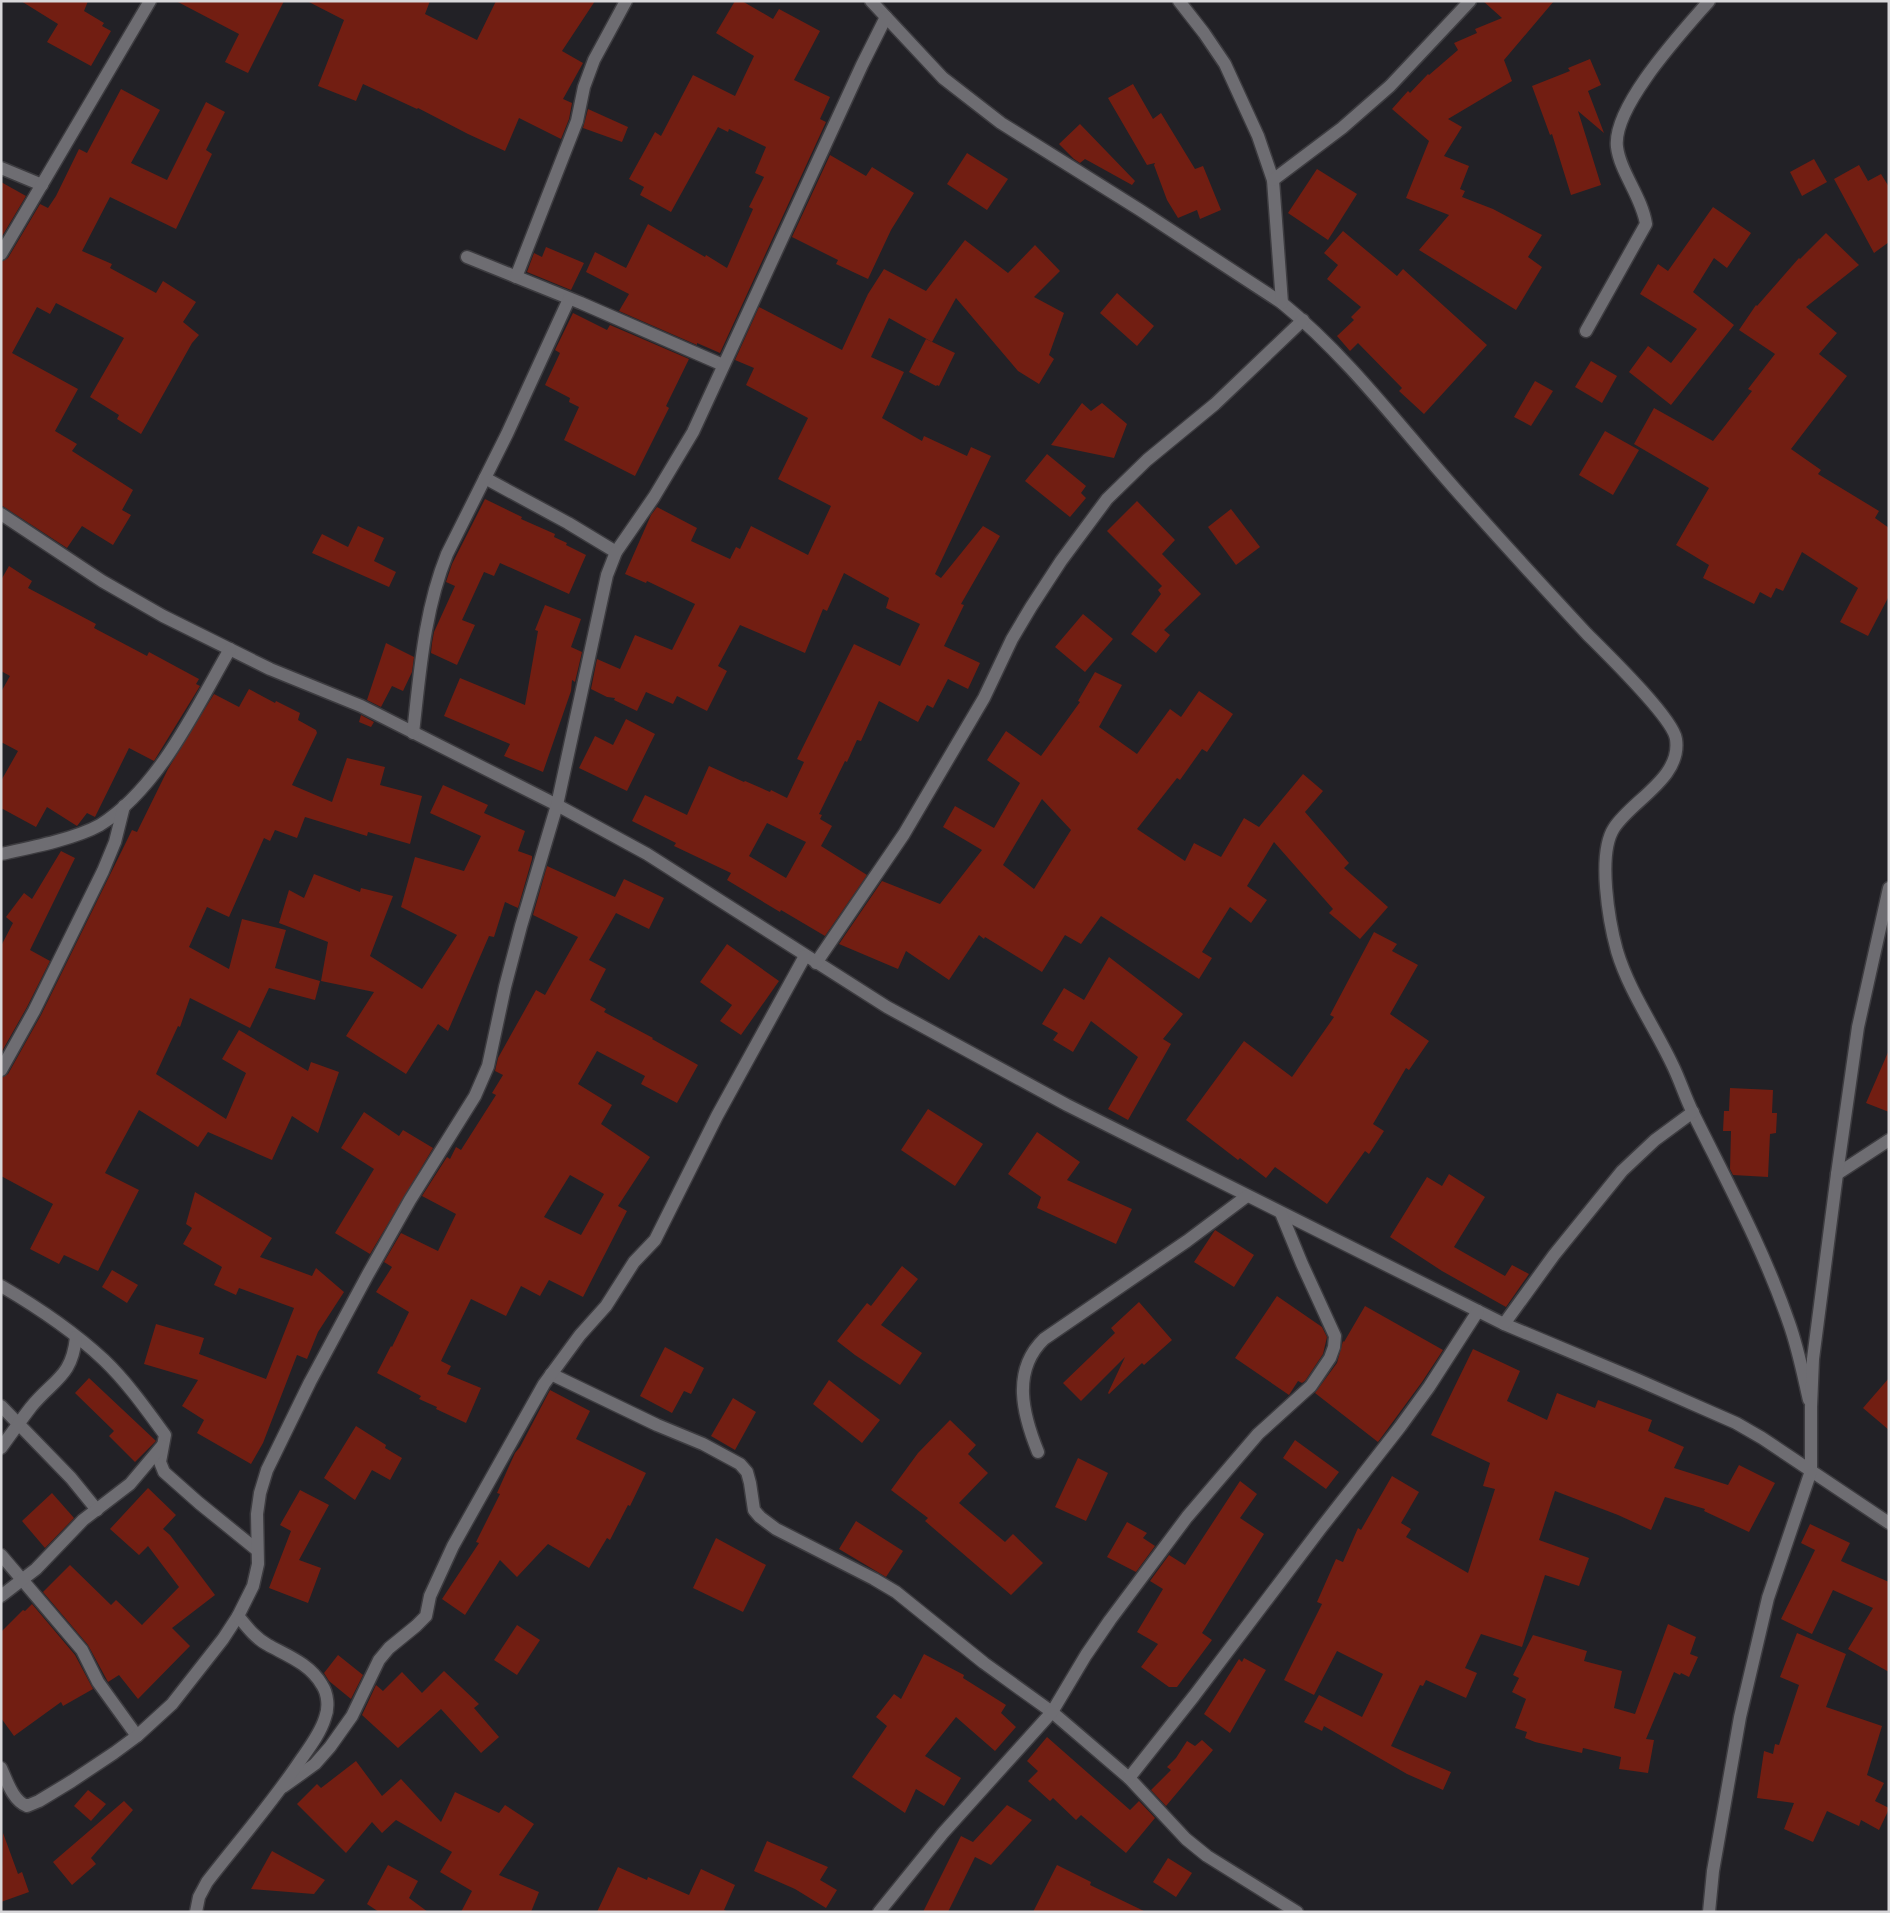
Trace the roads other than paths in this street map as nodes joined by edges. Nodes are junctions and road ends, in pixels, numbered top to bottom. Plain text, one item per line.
1 (150, 1) edge
2 (626, 1) edge
3 (871, 1) edge
4 (1179, 1) edge
5 (1470, 1) edge
6 (1709, 1) edge
7 (886, 18) junction
8 (1, 168) edge
9 (1272, 180) junction
10 (42, 185) junction
11 (1, 254) edge
12 (467, 257) dead end
13 (516, 278) junction
14 (570, 299) junction
15 (1282, 303) junction
16 (1303, 320) junction
17 (1586, 331) dead end
18 (723, 366) junction
19 (485, 478) junction
20 (1, 514) edge
21 (616, 552) junction
22 (230, 649) junction
23 (413, 733) junction
24 (557, 805) junction
25 (124, 806) junction
26 (1, 854) edge
27 (1889, 888) edge
28 (805, 956) junction
29 (816, 963) junction
30 (1, 1070) edge
31 (1693, 1112) junction
32 (1889, 1140) edge
33 (1837, 1174) junction
34 (1247, 1196) junction
35 (1281, 1213) junction
36 (2, 1288) edge
37 (1478, 1311) junction
38 (1504, 1324) junction
39 (76, 1337) junction
40 (551, 1374) junction
41 (1, 1406) edge
42 (1811, 1407) junction
43 (19, 1423) junction
44 (163, 1445) junction
45 (1, 1448) edge
46 (1038, 1452) dead end
47 (1811, 1471) junction
48 (97, 1510) junction
49 (1889, 1523) edge
50 (257, 1550) junction
51 (1, 1555) edge
52 (22, 1581) junction
53 (1, 1596) edge
54 (238, 1616) junction
55 (1052, 1712) junction
56 (138, 1736) junction
57 (1, 1768) edge
58 (1129, 1778) junction
59 (283, 1787) junction
60 (196, 1912) edge
61 (879, 1912) edge
62 (1297, 1912) edge
63 (1709, 1912) edge

1 - 10 street
2 - 13 street
3 - 7 street
4 - 9 street
5 - 9 street
6 - 17 street
7 - 15 street
7 - 18 street
8 - 10 street
9 - 15 street
10 - 11 street
12 - 13 street
13 - 14 street
14 - 18 street
14 - 19 street
15 - 16 street
16 - 29 street
16 - 31 street
18 - 21 street
19 - 21 street
19 - 23 street
20 - 22 street
21 - 24 street
22 - 23 street
22 - 25 street
23 - 24 street
24 - 28 street
24 - 50 street
25 - 26 street
25 - 30 street
27 - 33 street
28 - 29 street
28 - 40 street
29 - 34 street
31 - 38 street
31 - 42 street
32 - 33 street
33 - 42 street
34 - 35 street
34 - 46 street
35 - 37 street
35 - 55 street
36 - 39 street
37 - 38 street
37 - 58 street
38 - 47 street
39 - 43 street
39 - 44 street
40 - 55 street
40 - 59 street
41 - 43 street
42 - 47 street
43 - 45 street
43 - 48 street
44 - 48 street
44 - 50 street
47 - 49 street
47 - 63 street
48 - 52 street
50 - 54 street
51 - 52 street
52 - 53 street
52 - 56 street
54 - 56 street
54 - 59 street
55 - 58 street
55 - 61 street
56 - 57 street
58 - 62 street
59 - 60 street

